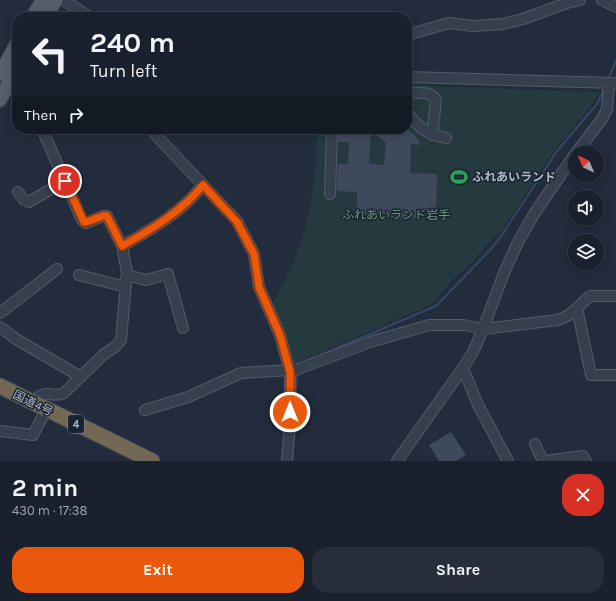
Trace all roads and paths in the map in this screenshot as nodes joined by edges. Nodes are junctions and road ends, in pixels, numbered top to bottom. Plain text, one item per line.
1 (43, 0) edge
2 (56, 0) edge
3 (63, 0) edge
4 (580, 0) edge
5 (602, 0) edge
6 (616, 7) edge
7 (35, 12) edge
8 (49, 12) edge
9 (82, 12) edge
10 (412, 34) edge
11 (12, 52) edge
12 (0, 74) edge
13 (12, 77) edge
14 (412, 77) edge
15 (612, 83) edge
16 (412, 93) edge
17 (0, 100) edge
18 (412, 118) edge
19 (44, 134) edge
20 (155, 134) edge
21 (332, 134) edge
22 (432, 135) junction
23 (446, 138) dead end
24 (581, 146) edge
25 (568, 163) edge
26 (65, 181) junction
27 (203, 185) junction
28 (18, 192) dead end
29 (330, 194) dead end
30 (122, 246) junction
31 (57, 269) dead end
32 (79, 275) dead end
33 (127, 276) junction
34 (126, 287) junction
35 (616, 296) edge
36 (577, 308) junction
37 (0, 313) edge
38 (0, 327) edge
39 (183, 328) dead end
40 (483, 329) junction
41 (463, 368) junction
42 (294, 370) junction
43 (616, 375) edge
44 (81, 377) junction
45 (0, 386) edge
46 (0, 394) edge
47 (32, 402) junction
48 (145, 410) dead end
49 (44, 414) junction
50 (0, 431) edge
51 (536, 444) dead end
52 (133, 461) edge
53 (152, 461) edge
54 (287, 461) edge
55 (398, 461) edge
56 (508, 461) edge
57 (544, 461) edge
58 (586, 461) edge

1 - 7 main road
2 - 8 main road
3 - 9 street
4 - 10 street
5 - 6 street
11 - 12 main road
13 - 17 main road
14 - 15 street
15 - 24 street
16 - 22 street
18 - 22 street
19 - 26 street
20 - 27 street
21 - 29 street
22 - 23 street
25 - 40 street
26 - 28 street
26 - 30 street
27 - 30 street
27 - 42 street
30 - 33 street
31 - 37 street
32 - 34 street
33 - 34 street
33 - 39 street
34 - 44 street
35 - 36 street
36 - 40 street
36 - 43 street
38 - 44 street
40 - 41 street
40 - 42 street
41 - 55 street
41 - 56 street
42 - 48 street
42 - 54 street
44 - 47 street
45 - 47 highway, 国道4号 / 4
46 - 49 highway, 国道4号 / 4
47 - 53 highway, 国道4号 / 4
49 - 50 street
49 - 52 highway, 国道4号 / 4
51 - 57 street
57 - 58 street

